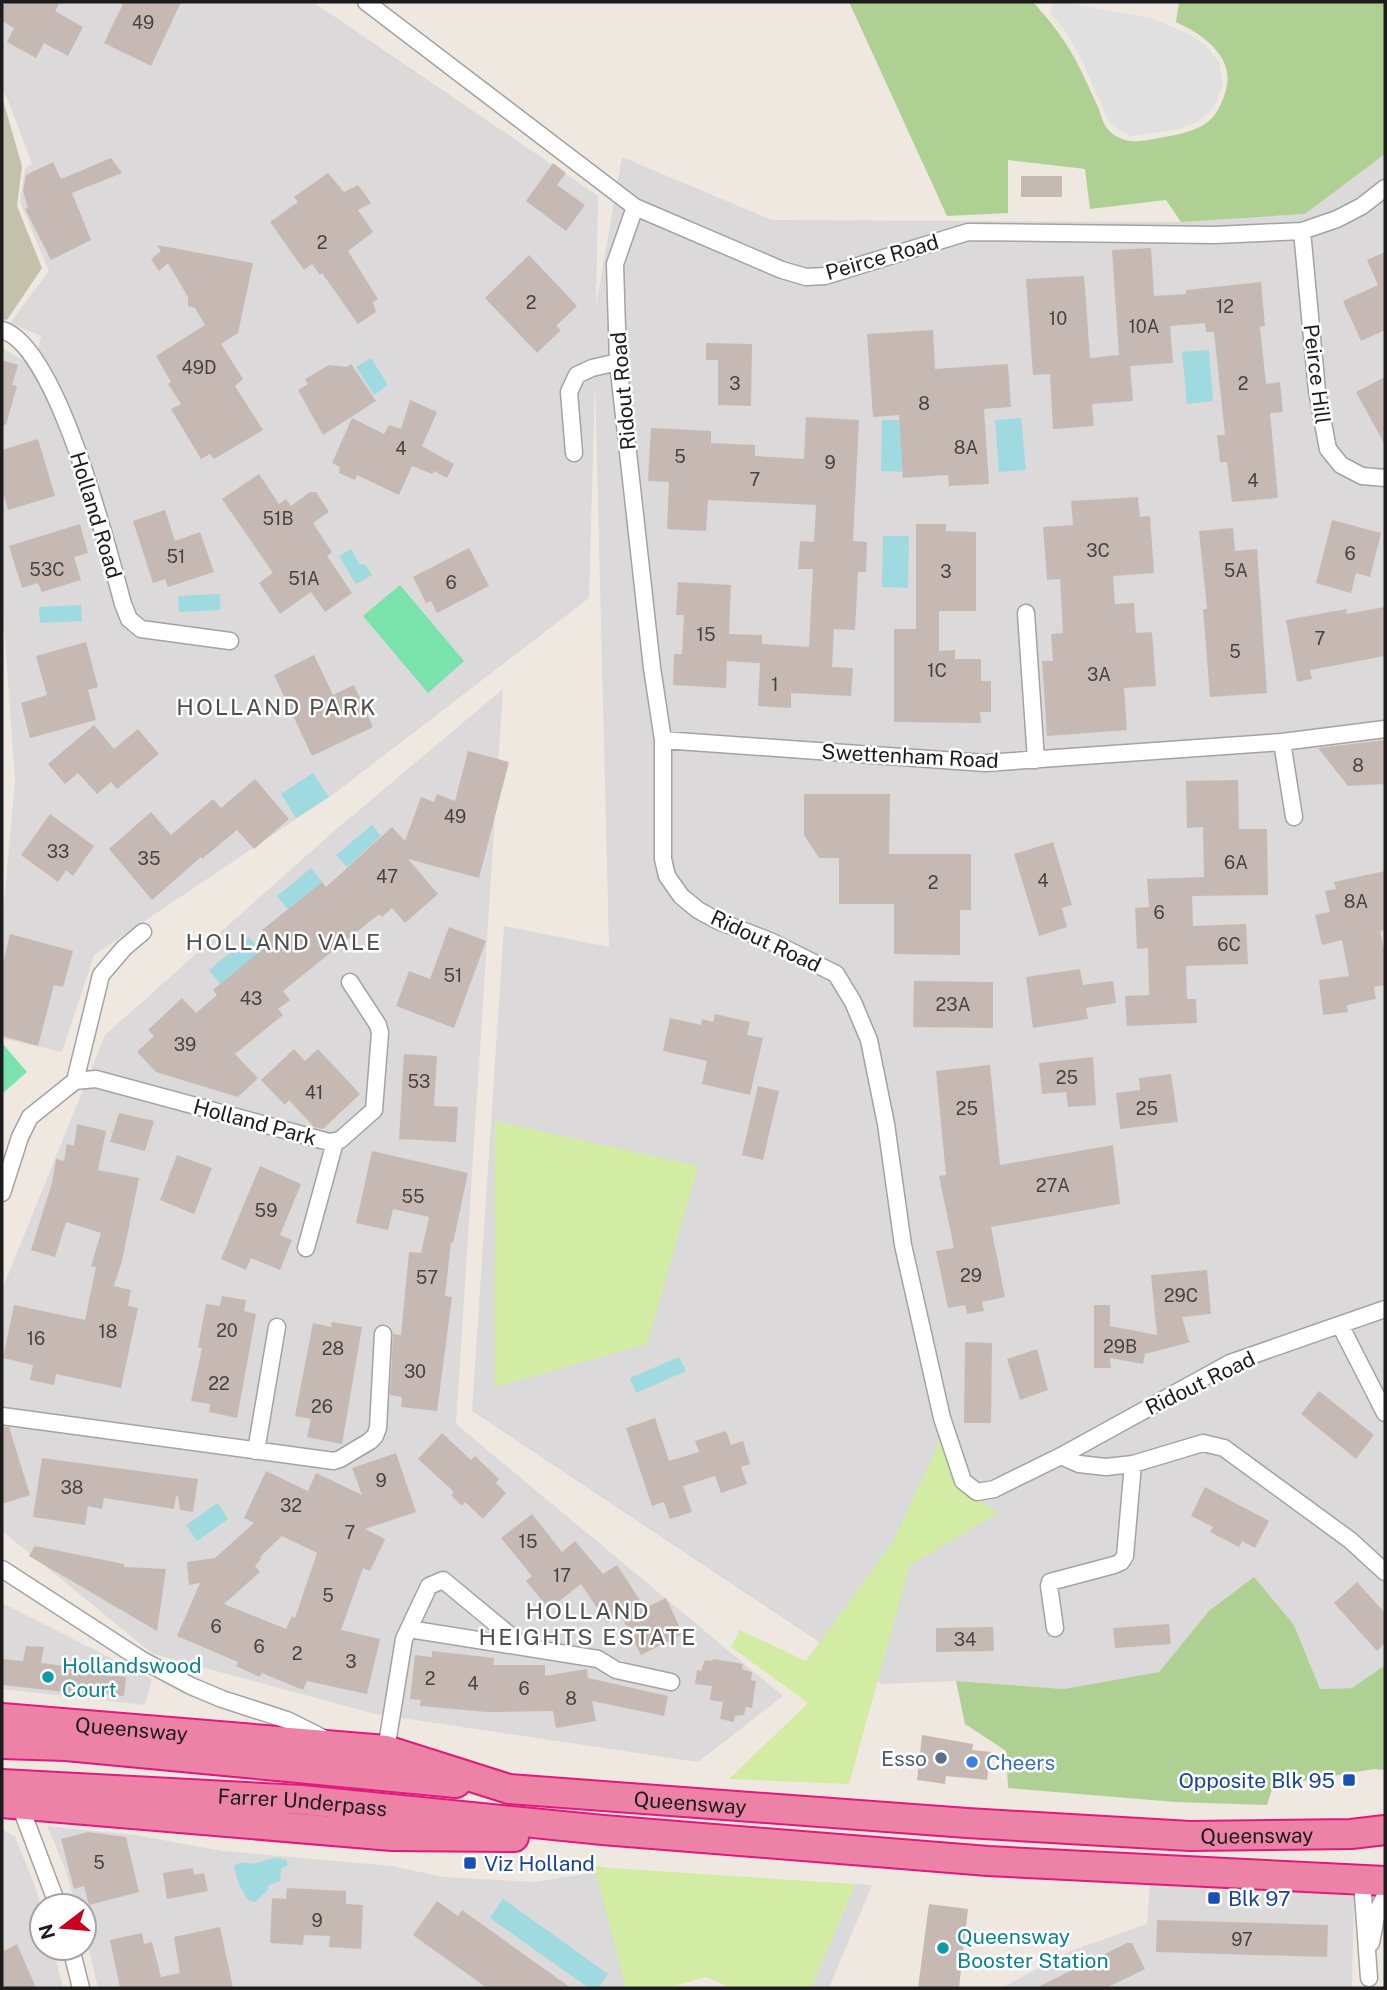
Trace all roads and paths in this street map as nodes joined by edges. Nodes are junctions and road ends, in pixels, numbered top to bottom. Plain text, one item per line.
1 (366, 2) edge
2 (1385, 188) edge
3 (635, 207) junction
4 (1302, 231) junction
5 (2, 330) edge
6 (618, 362) junction
7 (574, 453) dead end
8 (1385, 478) edge
9 (1026, 613) dead end
10 (230, 641) dead end
11 (1385, 729) edge
12 (663, 740) junction
13 (1282, 742) junction
14 (1035, 760) junction
15 (1294, 817) dead end
16 (143, 932) dead end
17 (349, 982) dead end
18 (75, 1081) junction
19 (335, 1142) junction
20 (2, 1193) edge
21 (306, 1248) dead end
22 (1385, 1309) edge
23 (1340, 1325) junction
24 (277, 1327) dead end
25 (383, 1334) dead end
26 (1385, 1413) edge
27 (2, 1416) edge
28 (256, 1451) junction
29 (1061, 1456) junction
30 (1133, 1464) junction
31 (2, 1569) edge
32 (1385, 1572) edge
33 (1055, 1628) dead end
34 (410, 1629) junction
35 (523, 1646) junction
36 (671, 1682) dead end
37 (2, 1717) edge
38 (2, 1744) edge
39 (340, 1746) junction
40 (386, 1750) junction
41 (509, 1789) junction
42 (8, 1796) edge
43 (1385, 1830) edge
44 (1377, 1886) edge
45 (52, 1892) edge
46 (74, 1962) edge
47 (1369, 1983) edge
48 (81, 1988) edge

1 - 3 street, Peirce Road
2 - 4 street, Peirce Road
3 - 4 street, Peirce Road
3 - 6 street, Ridout Road
4 - 8 street, Peirce Hill
5 - 10 street, Holland Road
6 - 7 street
6 - 12 street, Ridout Road
9 - 14 street
11 - 13 street, Swettenham Road
12 - 14 street, Swettenham Road
12 - 29 street, Ridout Road
13 - 14 street, Swettenham Road
13 - 15 street
16 - 18 street
17 - 19 street, Holland Park
18 - 19 street, Holland Park
18 - 20 street
19 - 21 street
22 - 23 street, Ridout Road
23 - 26 street
23 - 29 street, Ridout Road
24 - 28 street
25 - 28 street
27 - 28 street
29 - 30 street
30 - 32 street
30 - 33 street
31 - 39 street
34 - 35 street
34 - 35 street
34 - 40 street
35 - 36 street
37 - 39 highway, Queensway
38 - 41 highway, Farrer Underpass
39 - 40 highway, Queensway
40 - 41 highway, Queensway
41 - 43 highway, Queensway
42 - 44 highway, Queensway
42 - 45 street
44 - 47 street
44 - 47 street
46 - 48 street

